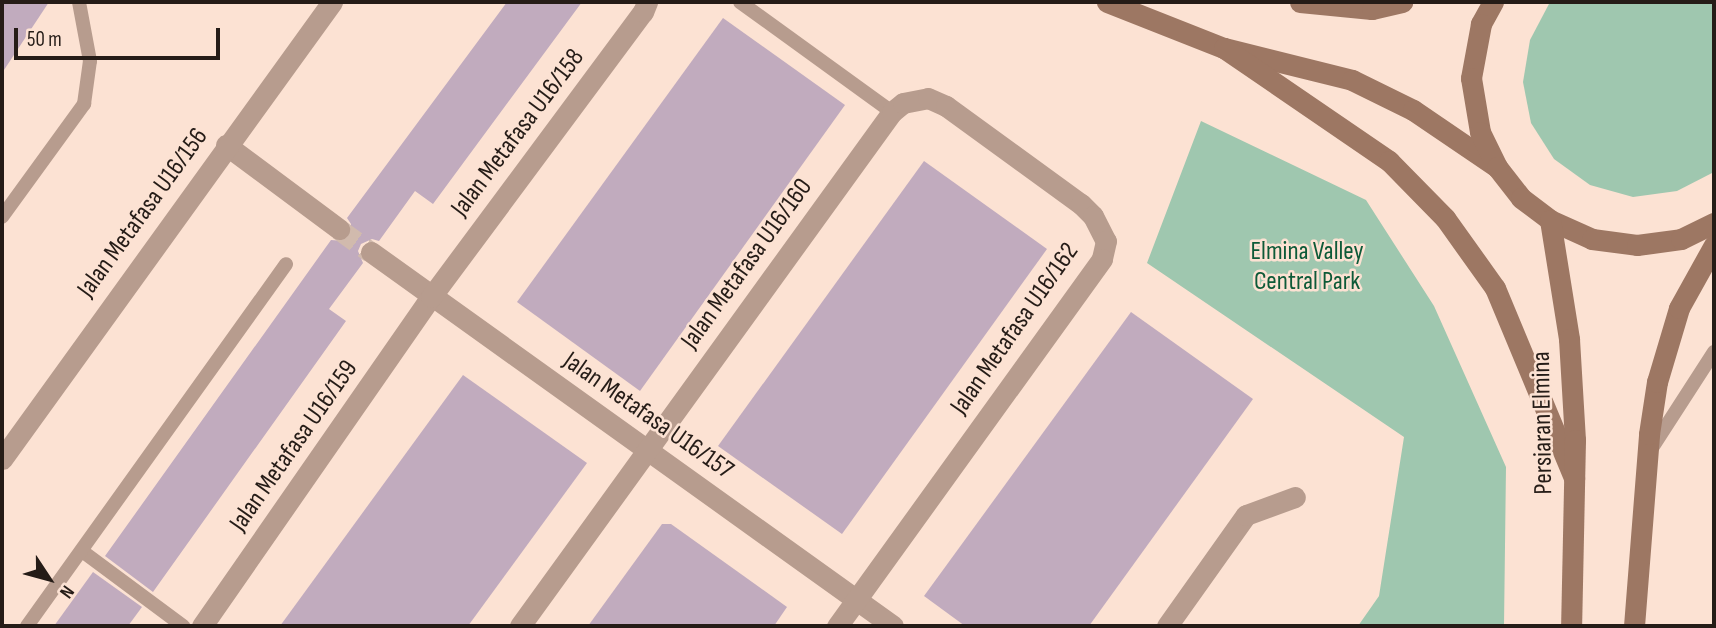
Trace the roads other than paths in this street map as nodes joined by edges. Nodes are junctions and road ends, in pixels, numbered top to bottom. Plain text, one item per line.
1 (79, 2) edge
2 (332, 2) edge
3 (646, 2) edge
4 (740, 2) edge
5 (1107, 2) edge
6 (1300, 2) edge
7 (1402, 2) edge
8 (1493, 2) edge
9 (1224, 48) junction
10 (892, 112) junction
11 (226, 145) junction
12 (1497, 167) junction
13 (2, 217) edge
14 (1550, 220) junction
15 (1714, 222) edge
16 (339, 229) tunnel mouth
17 (1714, 245) edge
18 (371, 252) tunnel mouth
19 (286, 264) dead end
20 (431, 297) junction
21 (1714, 352) edge
22 (647, 448) junction
23 (1647, 456) junction
24 (2, 459) edge
25 (1574, 478) junction
26 (1295, 497) dead end
27 (82, 551) junction
28 (856, 599) junction
29 (27, 626) edge
30 (183, 626) edge
31 (202, 626) edge
32 (520, 626) edge
33 (837, 626) edge
34 (893, 626) edge
35 (1167, 626) edge
36 (1571, 626) edge
37 (1634, 626) edge

1 - 13 lane
2 - 11 street, Jalan Metafasa U16/156
3 - 20 street, Jalan Metafasa U16/158
4 - 10 lane
5 - 9 main road
6 - 7 main road
8 - 12 main road
9 - 12 main road
9 - 25 main road
10 - 22 street, Jalan Metafasa U16/160
10 - 28 street, Jalan Metafasa U16/162
11 - 16 street
11 - 24 street, Jalan Metafasa U16/156
12 - 14 main road
14 - 15 main road
14 - 25 main road, Persiaran Elmina
17 - 23 main road
18 - 20 street, Jalan Metafasa U16/157
19 - 27 lane
20 - 22 street, Jalan Metafasa U16/157
20 - 31 street, Jalan Metafasa U16/159
21 - 23 lane
22 - 28 street, Jalan Metafasa U16/157
22 - 32 street, Jalan Metafasa U16/160
23 - 37 main road
25 - 36 main road, Persiaran Elmina
26 - 35 street
27 - 29 lane
27 - 30 lane
28 - 33 street, Jalan Metafasa U16/162
28 - 34 street, Jalan Metafasa U16/157

